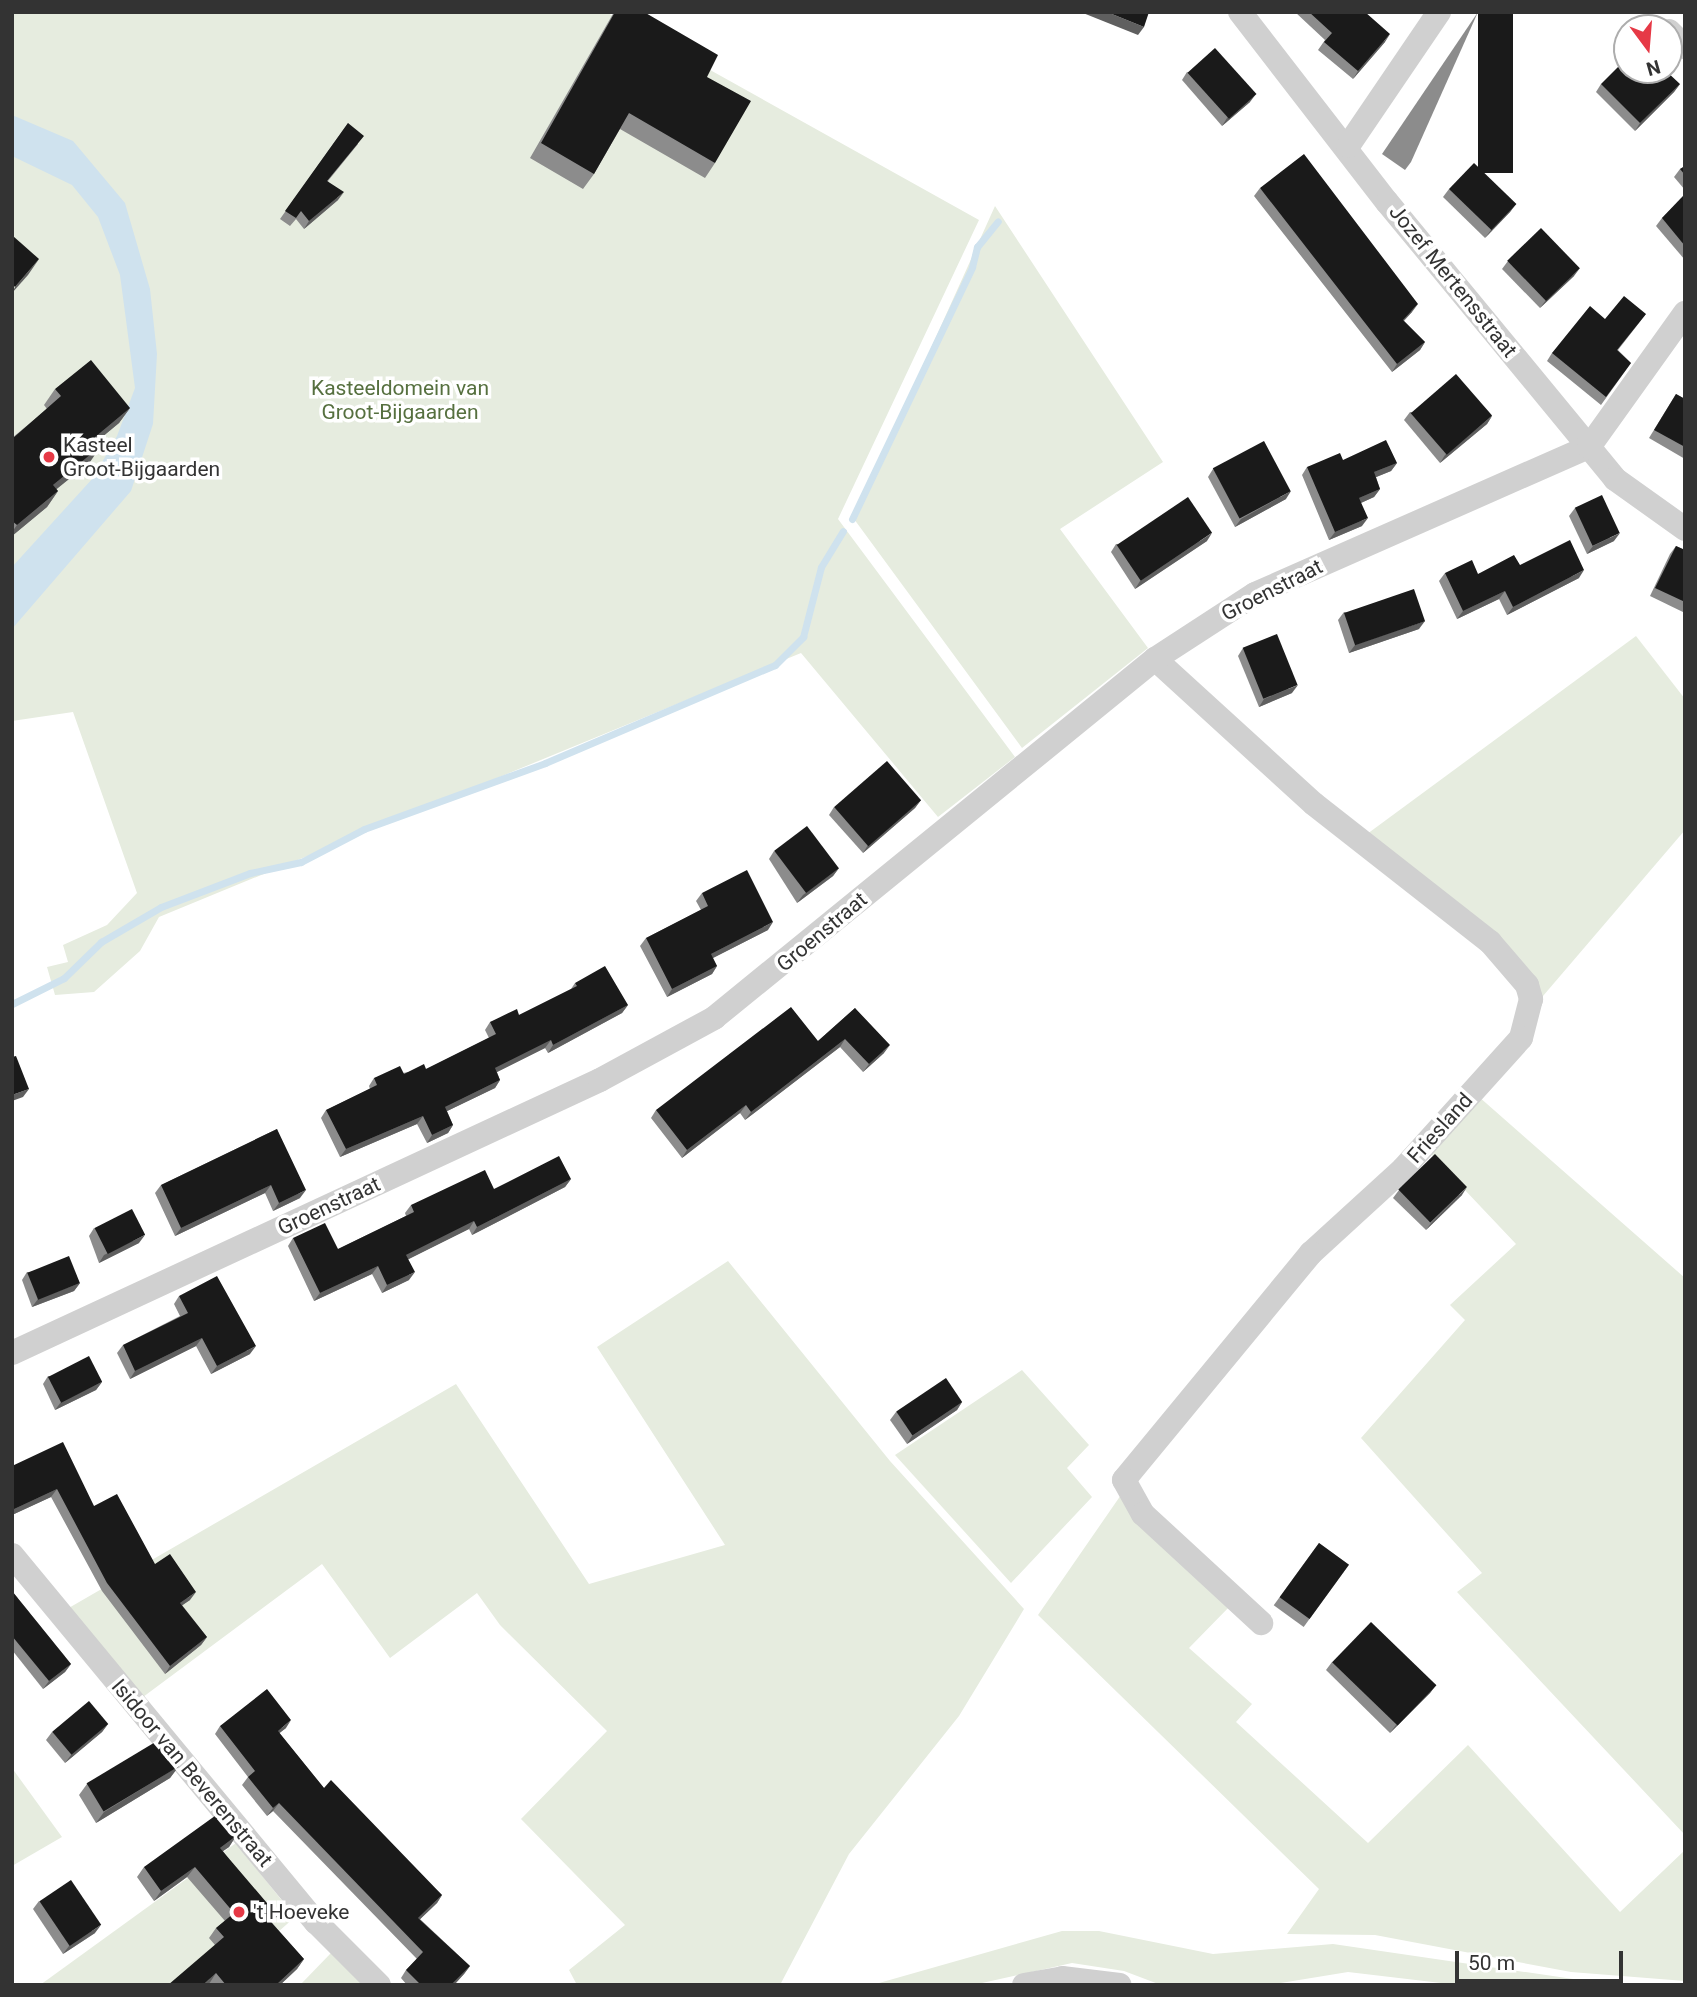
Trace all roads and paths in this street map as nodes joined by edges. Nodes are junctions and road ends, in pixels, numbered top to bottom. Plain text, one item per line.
1 (1240, 12) edge
2 (1438, 12) edge
3 (1348, 146) junction
4 (1685, 313) edge
5 (1589, 447) junction
6 (1685, 529) edge
7 (1155, 659) junction
8 (12, 1353) edge
9 (12, 1555) edge
10 (1261, 1623) dead end
11 (379, 1985) edge
12 (1024, 1985) edge
13 (1120, 1985) edge

1 - 3 street, Jozef Mertensstraat
2 - 3 street
3 - 5 street, Jozef Mertensstraat
4 - 5 street
5 - 6 street, Jozef Mertensstraat
5 - 7 street, Groenstraat
7 - 8 street, Groenstraat
7 - 10 street, Friesland
9 - 11 street, Isidoor van Beverenstraat
12 - 13 street

